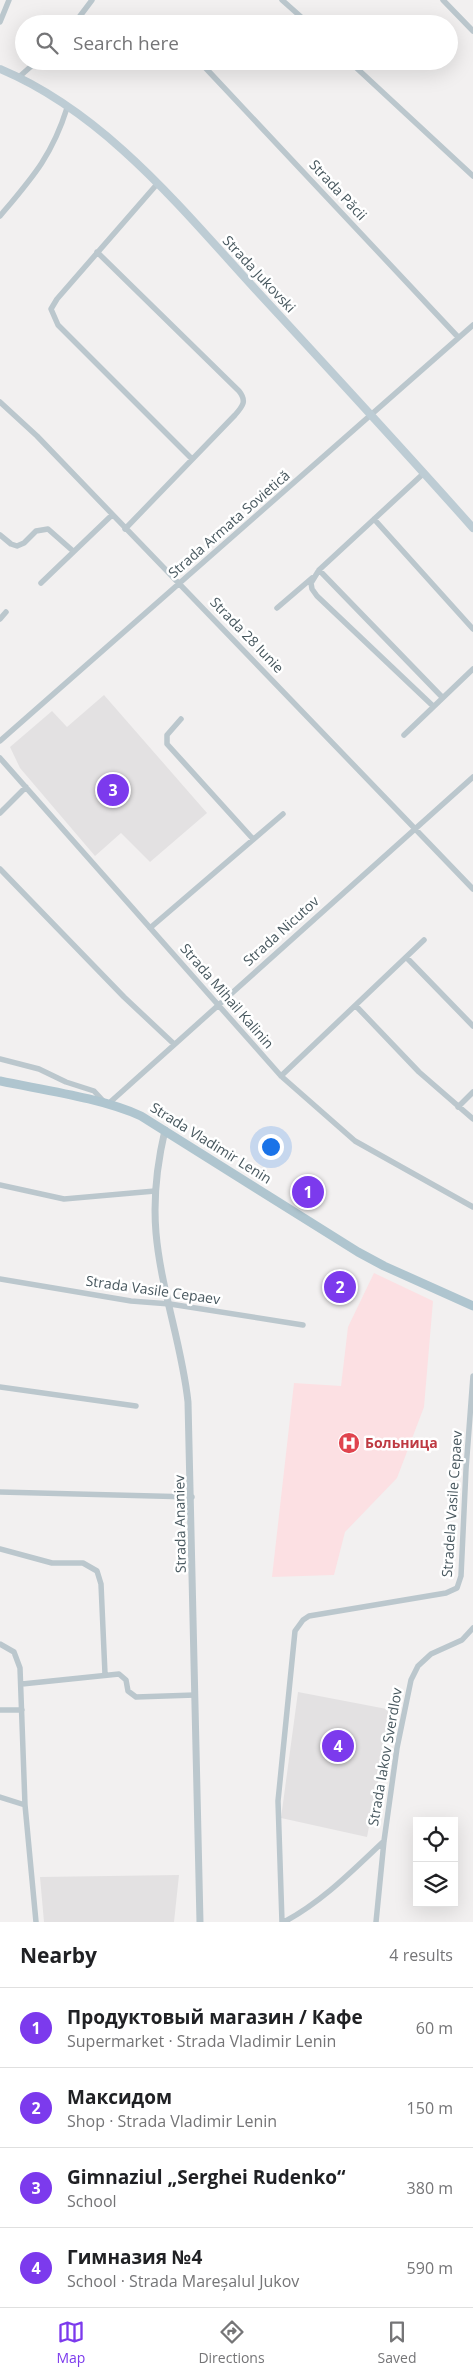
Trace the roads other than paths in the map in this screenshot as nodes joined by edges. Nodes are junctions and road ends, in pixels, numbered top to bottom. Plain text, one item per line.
1 (9, 0) edge
2 (92, 0) edge
3 (282, 0) edge
4 (443, 0) edge
5 (81, 15) edge
6 (299, 15) edge
7 (458, 15) edge
8 (458, 16) edge
9 (0, 22) edge
10 (473, 31) edge
11 (0, 69) edge
12 (27, 70) edge
13 (207, 70) edge
14 (359, 70) edge
15 (19, 77) junction
16 (67, 108) junction
17 (473, 176) edge
18 (158, 183) junction
19 (0, 216) edge
20 (97, 252) junction
21 (473, 325) edge
22 (458, 338) junction
23 (0, 402) edge
24 (372, 415) junction
25 (192, 459) junction
26 (424, 473) junction
27 (112, 515) junction
28 (374, 519) junction
29 (473, 528) edge
30 (125, 529) junction
31 (0, 535) edge
32 (73, 551) junction
33 (320, 570) junction
34 (313, 577) junction
35 (41, 583) dead end
36 (179, 584) junction
37 (277, 608) dead end
38 (6, 612) dead end
39 (0, 619) edge
40 (473, 629) edge
41 (473, 670) edge
42 (442, 697) junction
43 (433, 706) junction
44 (182, 719) dead end
45 (404, 735) dead end
46 (0, 741) edge
47 (0, 758) edge
48 (473, 777) edge
49 (26, 787) junction
50 (0, 813) edge
51 (283, 814) dead end
52 (415, 829) junction
53 (253, 839) junction
54 (0, 869) edge
55 (473, 889) edge
56 (150, 928) junction
57 (424, 940) dead end
58 (407, 958) junction
59 (217, 1005) junction
60 (356, 1006) junction
61 (473, 1026) edge
62 (174, 1044) junction
63 (0, 1059) edge
64 (281, 1076) junction
65 (0, 1081) edge
66 (473, 1092) edge
67 (107, 1105) junction
68 (458, 1107) junction
69 (473, 1119) edge
70 (165, 1130) junction
71 (0, 1186) edge
72 (156, 1191) junction
73 (473, 1207) edge
74 (0, 1279) edge
75 (170, 1304) junction
76 (473, 1306) edge
77 (303, 1325) dead end
78 (473, 1376) edge
79 (0, 1388) edge
80 (136, 1406) dead end
81 (0, 1492) edge
82 (192, 1497) junction
83 (0, 1549) edge
84 (473, 1628) edge
85 (0, 1644) edge
86 (105, 1674) junction
87 (22, 1684) junction
88 (195, 1695) junction
89 (0, 1710) edge
90 (22, 1710) junction
91 (0, 1797) edge
92 (25, 1805) junction
93 (384, 1841) junction
94 (36, 1922) edge
95 (200, 1922) edge
96 (283, 1922) edge
97 (376, 1922) edge

1 - 9 street
2 - 5 street
3 - 6 street
4 - 7 street
8 - 10 street
11 - 15 main road, Strada Jukovski
12 - 15 street
13 - 22 street, Strada Păcii
14 - 17 street
15 - 16 main road, Strada Jukovski
16 - 18 main road, Strada Jukovski
16 - 19 street
18 - 20 street
18 - 24 main road, Strada Jukovski
20 - 25 street
20 - 25 street
21 - 22 street, Strada Armata Sovietică
22 - 24 street, Strada Armata Sovietică
23 - 27 street, Strada 28 Iunie
24 - 26 main road, Strada Jukovski
24 - 36 street, Strada Armata Sovietică
25 - 30 street
26 - 28 street
26 - 29 main road, Strada Jukovski
27 - 30 street, Strada 28 Iunie
27 - 32 street
28 - 33 street
28 - 40 street
30 - 36 street, Strada 28 Iunie
31 - 32 street
32 - 35 street
33 - 34 street
33 - 42 street
34 - 37 street
34 - 43 street
36 - 46 street, Strada Armata Sovietică
36 - 52 street, Strada 28 Iunie
38 - 39 street
41 - 42 street
42 - 43 street
43 - 45 street
44 - 53 street
47 - 49 street, Strada Mihail Kalinin
48 - 52 street, Strada Nicutov
49 - 50 street
49 - 56 street, Strada Mihail Kalinin
51 - 53 street
52 - 55 street, Strada 28 Iunie
52 - 59 street, Strada Nicutov
53 - 56 street
54 - 62 street
56 - 59 street, Strada Mihail Kalinin
57 - 58 street
58 - 60 street
58 - 61 street
59 - 62 street, Strada Nicutov
59 - 64 street, Strada Mihail Kalinin
60 - 64 street
60 - 68 street
62 - 67 street, Strada Nicutov
63 - 67 street
64 - 73 street, Strada Mihail Kalinin
65 - 67 main road, Strada Vladimir Lenin
66 - 68 street
67 - 70 main road, Strada Vladimir Lenin
68 - 69 street
70 - 72 street, Strada Ananiev
70 - 76 main road, Strada Vladimir Lenin
71 - 72 street
72 - 75 street, Strada Ananiev
74 - 75 street, Strada Vasile Cepaev
75 - 77 street, Strada Vasile Cepaev
75 - 82 street, Strada Ananiev
78 - 96 street, Stradela Vasile Cepaev
79 - 80 street
81 - 82 street
82 - 88 street, Strada Ananiev
83 - 86 street
84 - 93 street, Strada Iakov Sverdlov
85 - 87 street
86 - 87 street
86 - 88 street
87 - 90 street
88 - 95 street, Strada Ananiev
89 - 90 street
90 - 92 street
91 - 92 street
92 - 94 street
93 - 96 street
93 - 97 street, Strada Iakov Sverdlov

